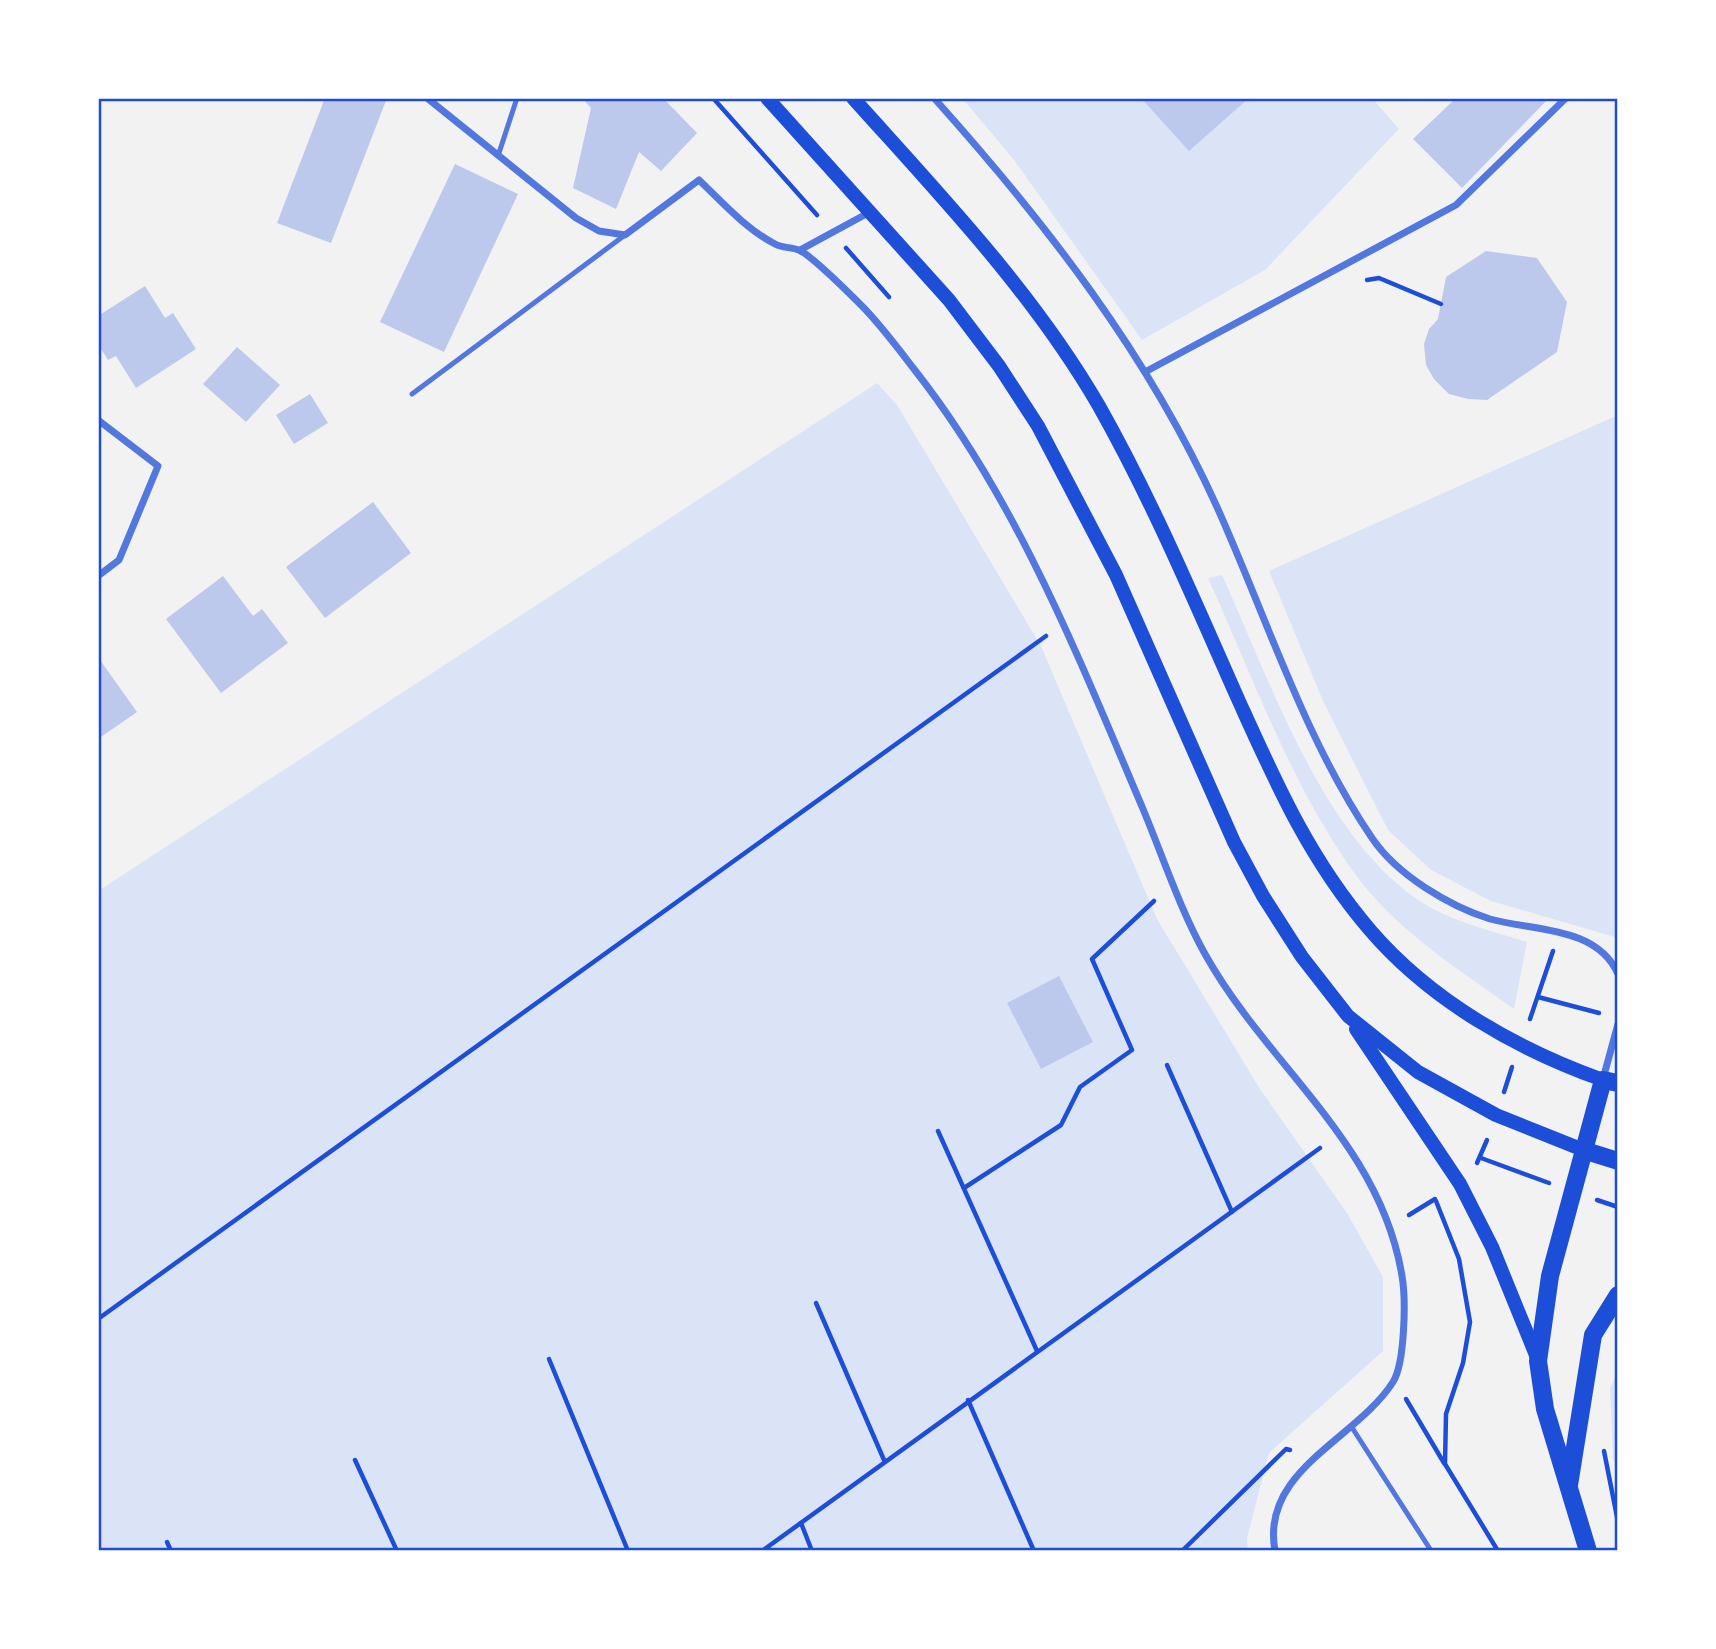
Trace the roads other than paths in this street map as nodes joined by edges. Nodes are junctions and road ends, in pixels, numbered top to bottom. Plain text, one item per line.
1 (427, 98) edge
2 (517, 98) edge
3 (767, 98) edge
4 (853, 98) edge
5 (934, 98) edge
6 (1566, 98) edge
7 (498, 156) junction
8 (871, 212) junction
9 (625, 235) junction
10 (800, 250) junction
11 (1145, 372) junction
12 (412, 394) dead end
13 (98, 420) edge
14 (98, 576) edge
15 (1618, 974) edge
16 (1348, 1016) junction
17 (1618, 1024) edge
18 (1610, 1082) edge
19 (1586, 1152) junction
20 (1618, 1161) edge
21 (1618, 1295) edge
22 (1538, 1361) junction
23 (1351, 1426) junction
24 (1568, 1492) junction
25 (1430, 1549) dead end
26 (1275, 1551) edge
27 (1588, 1551) edge

1 - 7 street
2 - 7 lane
3 - 8 main road
4 - 18 main road
5 - 11 street
6 - 11 street
7 - 9 street
8 - 10 street
8 - 16 main road
9 - 10 street
9 - 12 lane
10 - 23 street
11 - 15 street
13 - 14 street
16 - 19 main road
16 - 22 main road
17 - 18 street
18 - 19 main road
19 - 20 main road
19 - 22 main road
21 - 24 main road
22 - 24 main road
23 - 25 lane
23 - 26 street
24 - 27 main road

